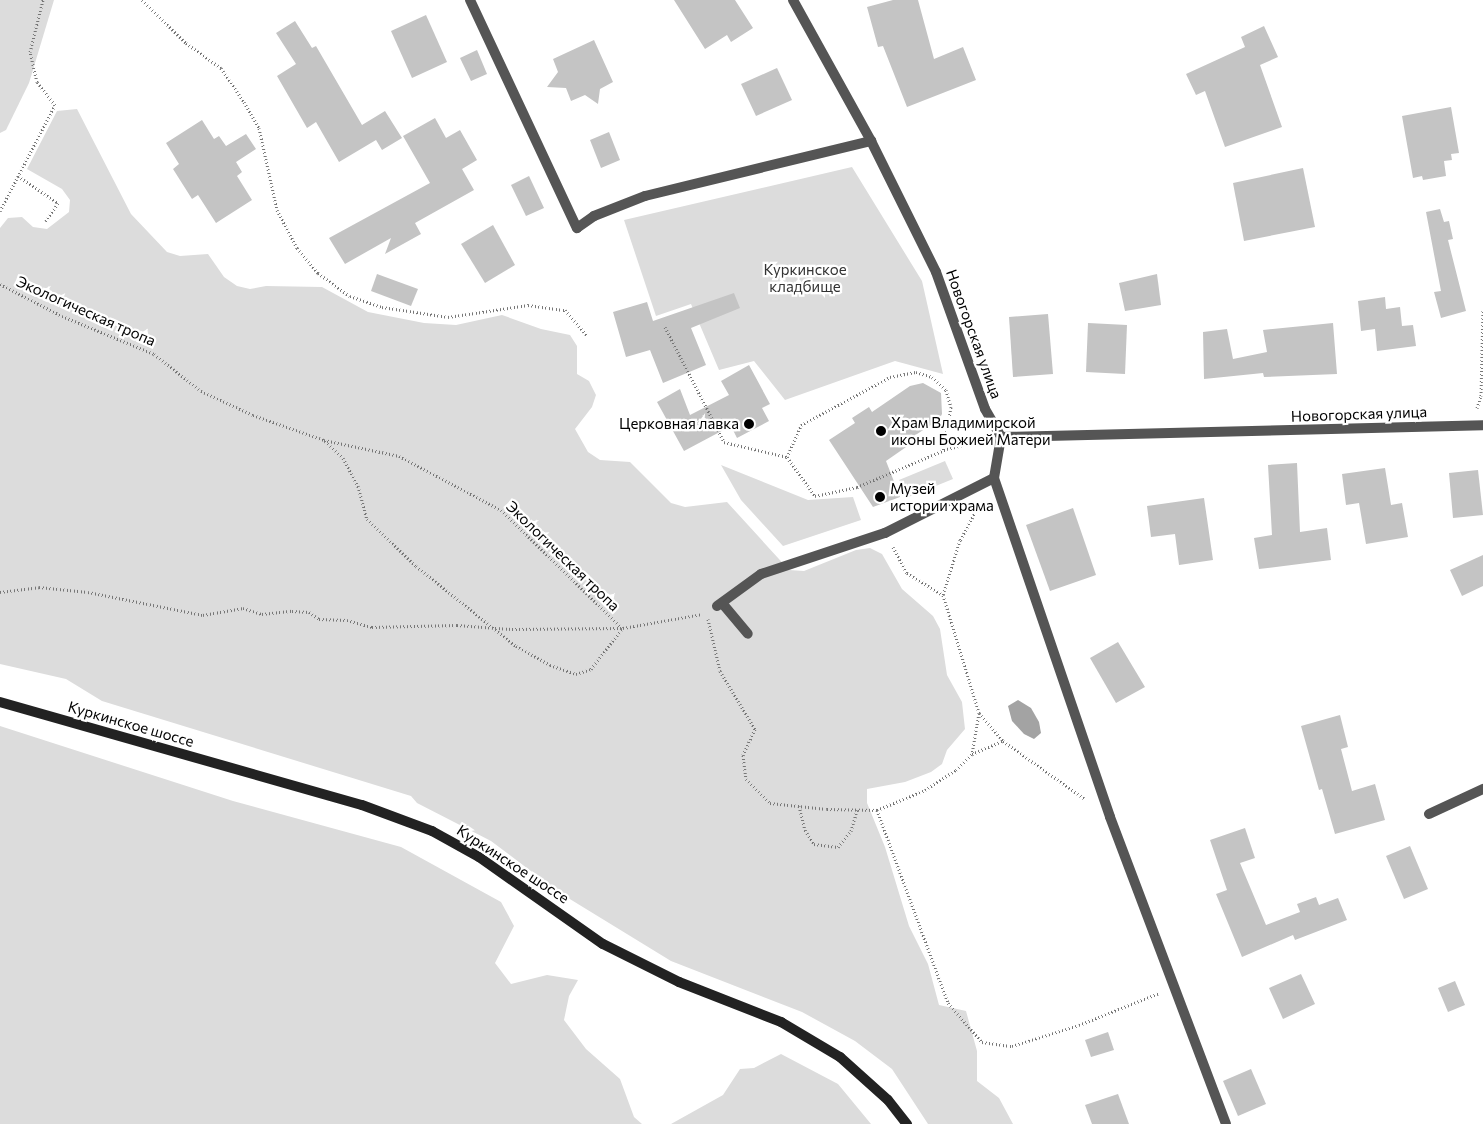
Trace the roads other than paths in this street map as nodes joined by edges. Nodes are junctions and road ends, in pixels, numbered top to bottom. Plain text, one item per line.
1 (470, 0) edge
2 (793, 0) edge
3 (871, 141) junction
4 (1483, 425) edge
5 (1001, 436) junction
6 (994, 478) junction
7 (748, 634) dead end
8 (0, 702) edge
9 (1483, 789) edge
10 (1429, 814) dead end
11 (907, 1124) edge
12 (1226, 1124) edge

1 - 3 street
2 - 3 street, Новогорская улица
3 - 5 street, Новогорская улица
4 - 5 street, Новогорская улица
5 - 6 street
6 - 7 street
6 - 12 street
8 - 11 main road, Куркинское шоссе
9 - 10 street

